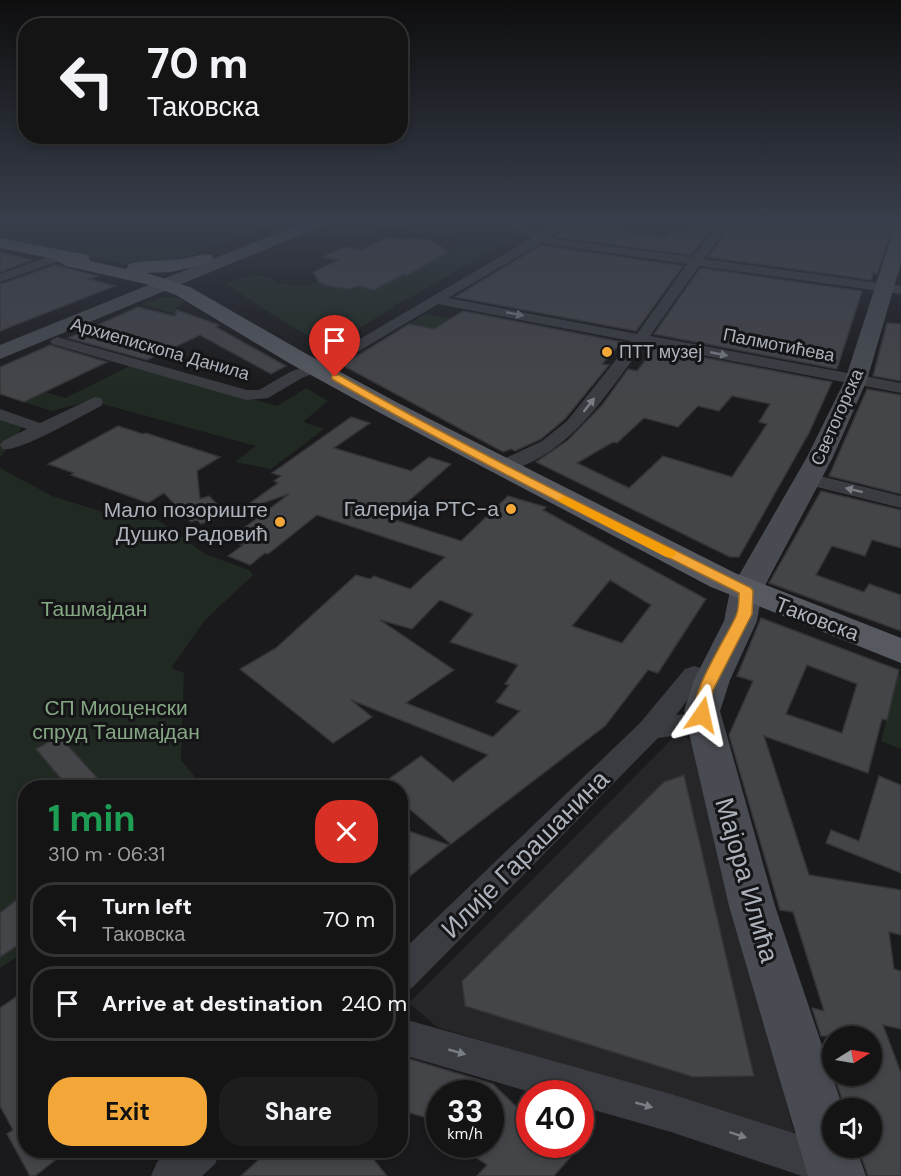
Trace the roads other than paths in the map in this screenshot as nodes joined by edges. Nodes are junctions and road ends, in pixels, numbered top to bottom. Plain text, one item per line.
1 (153, 278) edge
2 (157, 278) edge
3 (169, 278) edge
4 (205, 278) edge
5 (473, 278) edge
6 (684, 278) edge
7 (811, 278) edge
8 (164, 280) junction
9 (893, 289) edge
10 (190, 295) junction
11 (127, 300) junction
12 (437, 300) junction
13 (225, 303) junction
14 (641, 339) junction
15 (57, 341) dead end
16 (0, 343) edge
17 (0, 353) edge
18 (319, 368) junction
19 (856, 380) junction
20 (901, 388) edge
21 (94, 402) dead end
22 (0, 414) edge
23 (42, 429) junction
24 (9, 445) dead end
25 (502, 467) junction
26 (808, 479) junction
27 (901, 502) edge
28 (746, 591) junction
29 (901, 651) edge
30 (694, 675) junction
31 (703, 717) junction
32 (650, 730) junction
33 (408, 969) edge
34 (408, 1038) edge
35 (192, 1158) edge
36 (826, 1171) edge
37 (171, 1176) edge

1 - 8 main road
2 - 8 main road
3 - 8 street
4 - 13 main road
5 - 12 street, Архиепископа Данила
6 - 14 street
7 - 9 street
8 - 10 main road, Таковска
8 - 11 street
8 - 13 main road, Таковска
8 - 16 street
9 - 19 street, Светогорска
10 - 11 main road
10 - 18 main road, Таковска
11 - 17 street
12 -> 14 street, Палмотићева
12 - 18 street, Архиепископа Данила
13 - 18 main road, Таковска
14 -> 19 street, Палмотићева
25 -> 14 street
15 - 18 street, Архиепископа Данила
18 - 25 main road, Таковска
19 - 20 street, Палмотићева
19 - 26 street, Светогорска
21 - 23 street
22 - 23 street
23 - 24 street
25 - 28 main road, Таковска
27 -> 26 street
26 - 28 street, Светогорска
28 - 29 main road, Таковска
28 - 30 street, Илије Гарашанина
28 - 31 street
30 - 31 street
30 - 32 street, Илије Гарашанина
31 - 32 street
31 - 36 street, Мајора Илића
32 - 33 street, Илије Гарашанина
34 -> 36 street
35 - 37 street

